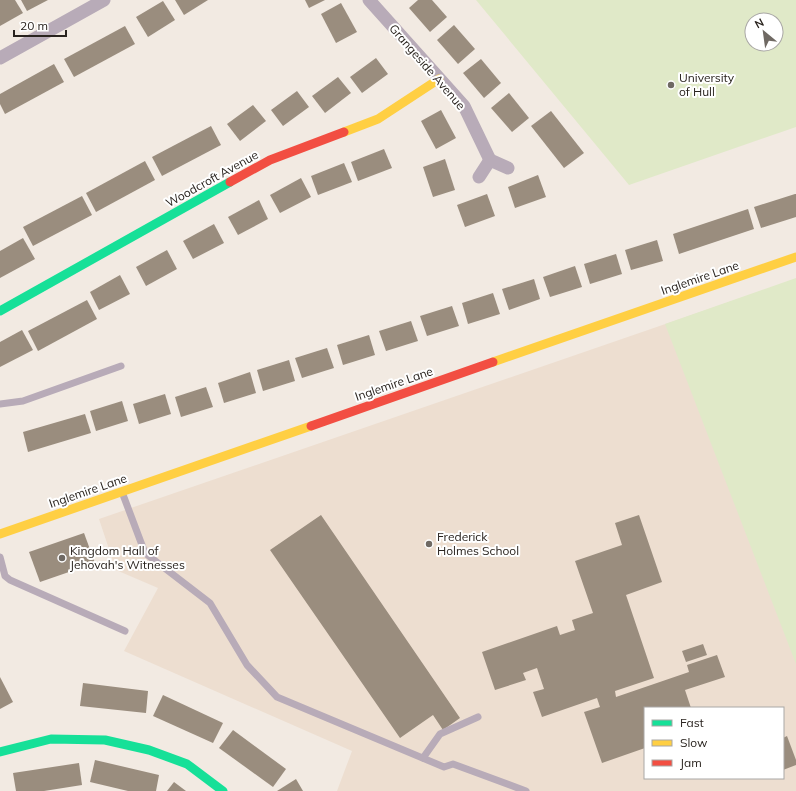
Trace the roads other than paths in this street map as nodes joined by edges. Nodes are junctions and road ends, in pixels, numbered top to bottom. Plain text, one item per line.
1 (104, 0) edge
2 (369, 0) edge
3 (0, 58) edge
4 (439, 79) junction
5 (490, 160) junction
6 (508, 168) dead end
7 (480, 177) dead end
8 (796, 257) edge
9 (0, 311) edge
10 (121, 366) dead end
11 (0, 404) edge
12 (121, 492) junction
13 (0, 534) edge
14 (0, 557) edge
15 (125, 631) dead end
16 (478, 717) dead end
17 (0, 752) edge
18 (423, 758) junction
19 (223, 791) edge
20 (526, 791) edge

1 - 3 street
2 - 4 street, Grangeside Avenue
4 - 5 street, Grangeside Avenue
4 - 9 street, Woodcroft Avenue
5 - 6 street
5 - 7 street
8 - 12 street, Inglemire Lane
10 - 11 lane
12 - 13 street, Inglemire Lane
12 - 18 lane
14 - 15 lane
16 - 18 lane
17 - 19 street
18 - 20 lane

